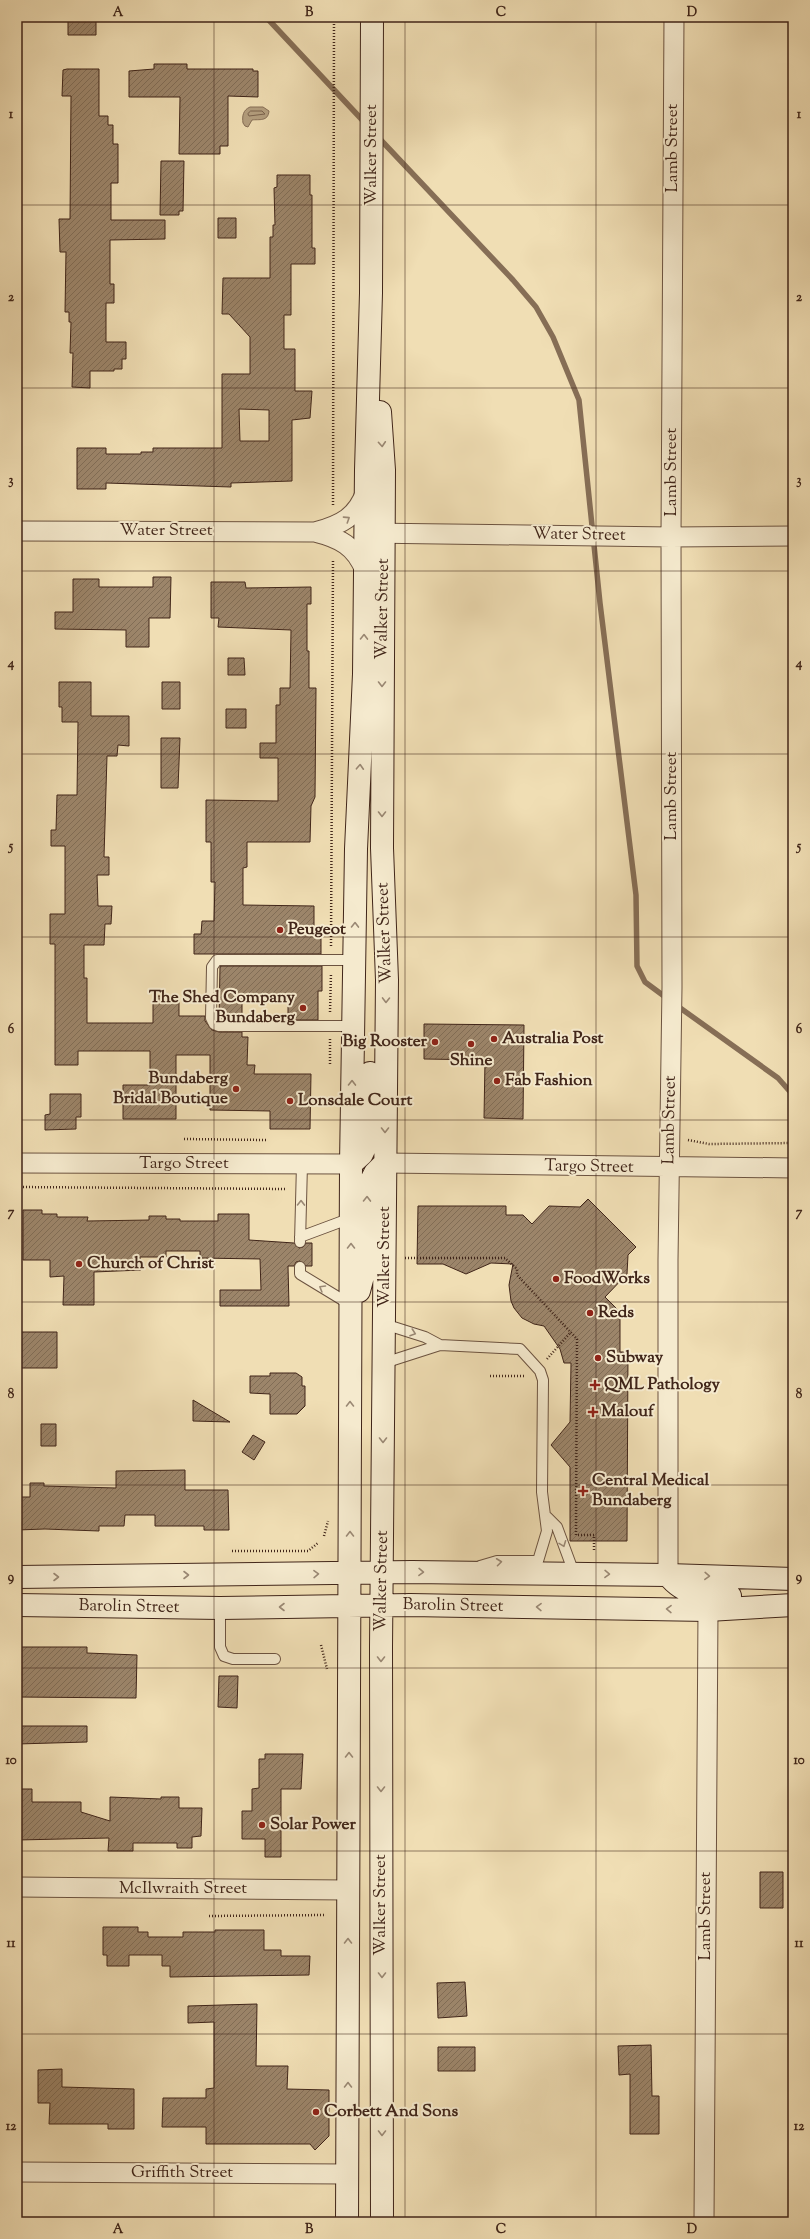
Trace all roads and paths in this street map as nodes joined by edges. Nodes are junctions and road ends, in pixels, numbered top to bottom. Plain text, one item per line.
1 (334, 17) edge
2 (372, 17) edge
3 (674, 17) edge
4 (372, 293) junction
5 (366, 491) junction
6 (333, 506) dead end
7 (17, 531) edge
8 (315, 532) junction
9 (375, 533) junction
10 (793, 536) edge
11 (671, 537) junction
12 (333, 551) dead end
13 (365, 571) junction
14 (331, 960) junction
15 (354, 960) junction
16 (386, 1025) junction
17 (330, 1026) junction
18 (354, 1026) junction
19 (330, 1066) dead end
20 (184, 1139) dead end
21 (266, 1140) dead end
22 (688, 1140) dead end
23 (793, 1144) edge
24 (17, 1163) edge
25 (386, 1163) junction
26 (302, 1164) junction
27 (351, 1164) junction
28 (669, 1167) junction
29 (793, 1168) edge
30 (17, 1187) edge
31 (301, 1189) junction
32 (351, 1218) junction
33 (300, 1267) dead end
34 (351, 1312) junction
35 (384, 1324) junction
36 (440, 1345) junction
37 (384, 1362) junction
38 (547, 1517) junction
39 (318, 1543) dead end
40 (232, 1551) dead end
41 (382, 1572) junction
42 (350, 1573) junction
43 (462, 1573) junction
44 (574, 1574) junction
45 (668, 1575) junction
46 (17, 1577) edge
47 (793, 1579) edge
48 (793, 1598) edge
49 (17, 1605) edge
50 (793, 1605) edge
51 (382, 1606) junction
52 (349, 1607) junction
53 (220, 1608) junction
54 (708, 1610) junction
55 (275, 1659) dead end
56 (17, 1887) edge
57 (348, 1890) junction
58 (326, 1915) dead end
59 (209, 1916) dead end
60 (17, 2172) edge
61 (347, 2174) junction
62 (347, 2222) edge
63 (382, 2222) edge
64 (704, 2222) edge

1 - 6 path
2 - 4 main road, Walker Street
3 - 11 street, Lamb Street
4 - 5 main road, Walker Street
4 -> 9 main road, Walker Street
8 -> 5 street, Water Street
5 - 9 main road, Walker Street
7 - 8 street, Water Street
8 - 13 street, Water Street
9 - 11 street, Water Street
9 - 13 main road, Walker Street
9 -> 16 main road, Walker Street
10 - 11 street, Water Street
11 - 28 street, Lamb Street
12 - 14 path
15 -> 13 main road, Walker Street
14 - 15 lane
14 - 17 path
14 - 17 lane
15 - 18 main road, Walker Street
16 -> 25 main road, Walker Street
16 - 27 main road
17 - 18 lane
17 - 19 path
27 -> 18 main road, Walker Street
20 - 21 path
22 - 23 path
24 - 26 street, Targo Street
25 - 28 street, Targo Street
34 -> 25 main road
25 - 35 main road, Walker Street
26 - 27 street, Targo Street
26 - 31 lane
27 - 32 main road, Walker Street
28 - 29 street, Targo Street
28 - 45 street, Lamb Street
30 - 31 path
32 -> 31 lane
34 -> 32 main road, Walker Street
34 -> 33 lane
42 -> 34 main road, Walker Street
35 -> 36 lane
35 - 37 main road, Walker Street
36 - 37 lane
36 - 38 lane
37 -> 41 main road, Walker Street
43 -> 38 lane
38 -> 44 lane
39 - 40 path
41 - 42 main road, Barolin Street
41 -> 43 main road, Barolin Street
41 - 51 main road, Walker Street
46 -> 42 main road, Barolin Street
42 - 52 main road, Walker Street
43 - 44 main road, Barolin Street
44 -> 45 main road, Barolin Street
45 -> 47 main road, Barolin Street
45 - 48 main road
49 - 53 main road, Barolin Street
50 - 54 main road, Barolin Street
51 - 52 main road, Barolin Street
54 -> 51 main road, Barolin Street
51 -> 63 main road, Walker Street
52 -> 53 main road, Barolin Street
57 -> 52 main road, Walker Street
53 - 55 lane
54 - 64 street, Lamb Street
56 - 57 street, McIlwraith Street
61 -> 57 main road, Walker Street
58 - 59 path
60 - 61 street, Griffith Street
61 - 62 main road, Walker Street

